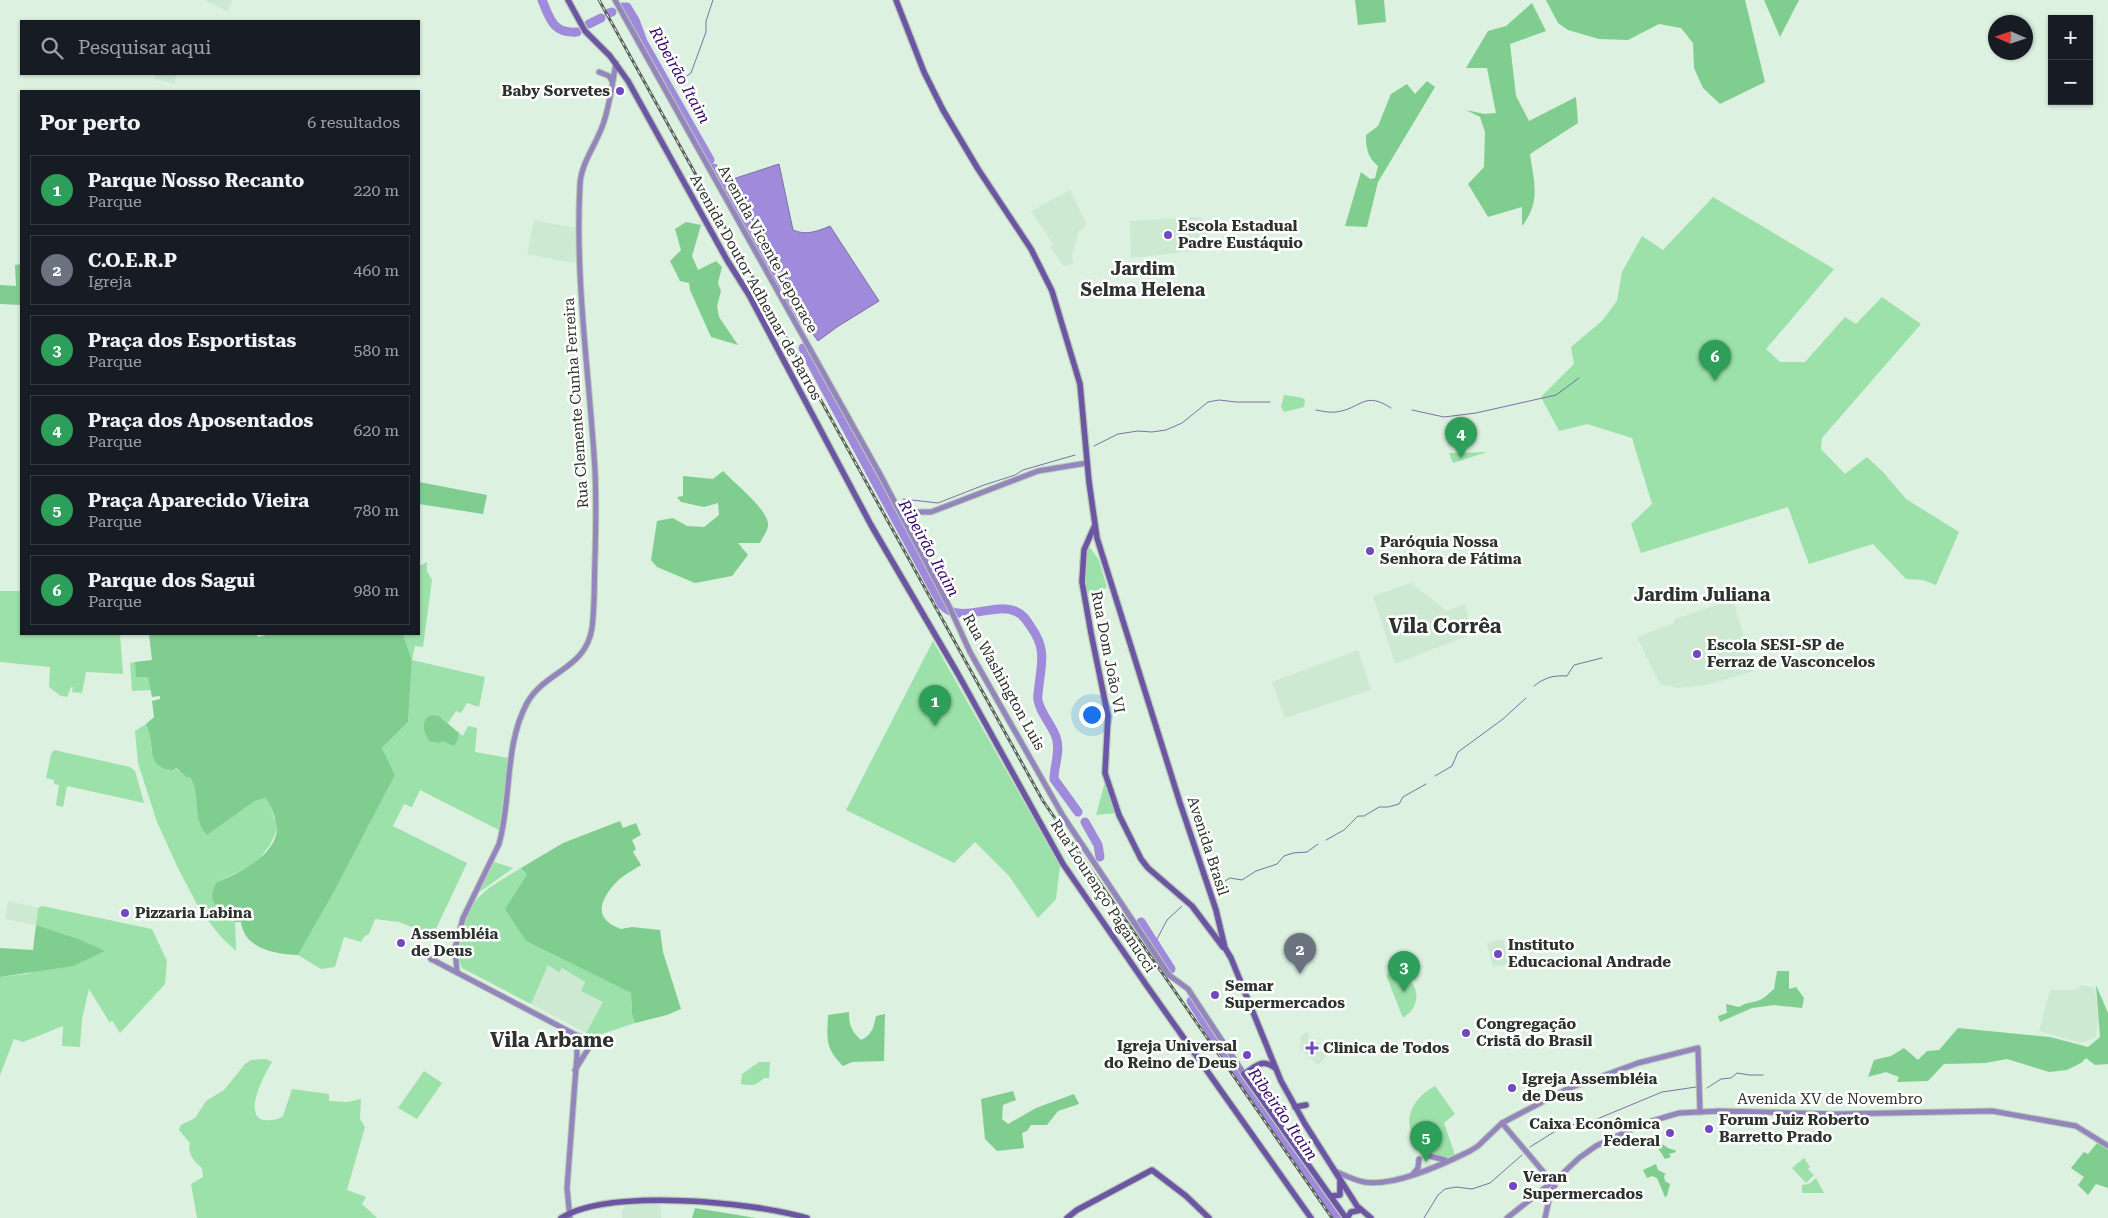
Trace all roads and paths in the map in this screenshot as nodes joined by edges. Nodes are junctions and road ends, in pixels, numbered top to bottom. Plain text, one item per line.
1 (568, 0) edge
2 (615, 0) edge
3 (896, 0) edge
4 (616, 63) junction
5 (599, 72) dead end
6 (612, 81) junction
7 (1087, 463) junction
8 (896, 505) junction
9 (1094, 524) junction
10 (871, 525) joint
11 (1090, 538) junction
12 (1097, 538) junction
13 (1218, 918) junction
14 (1206, 925) junction
15 (455, 948) junction
16 (1225, 948) junction
17 (458, 972) junction
18 (576, 1035) junction
19 (1267, 1048) junction
20 (1261, 1063) junction
21 (1275, 1068) junction
22 (575, 1070) junction
23 (1244, 1074) junction
24 (1306, 1105) dead end
25 (1295, 1107) junction
26 (1700, 1112) junction
27 (1502, 1123) junction
28 (2108, 1146) edge
29 (1426, 1155) dead end
30 (1419, 1159) dead end
31 (1448, 1160) junction
32 (1335, 1171) junction
33 (1412, 1175) junction
34 (1561, 1175) junction
35 (1340, 1180) junction
36 (1552, 1182) junction
37 (1331, 1196) junction
38 (1361, 1210) junction
39 (569, 1216) edge
40 (561, 1218) edge
41 (807, 1218) edge
42 (1067, 1218) edge
43 (1209, 1218) edge
44 (1311, 1218) edge
45 (1346, 1218) edge
46 (1371, 1218) edge
47 (1507, 1218) edge
48 (1545, 1218) edge

1 - 4 main road, Avenida Doutor Adhemar de Barros
2 - 8 street, Avenida Vicente Leporace
3 - 7 main road, Avenida Brasil
4 - 6 street, Rua Clemente Cunha Ferreira
4 - 10 main road, Avenida Doutor Adhemar de Barros
5 - 6 street
6 - 15 street, Rua Clemente Cunha Ferreira
7 - 8 street
7 - 9 main road, Avenida Brasil
8 - 23 street, Rua Washington Luis
9 - 11 main road, Rua Dom João VI
9 - 12 main road, Avenida Brasil
10 - 44 main road, Rua Lourenço Paganucci
11 - 12 main road
11 - 14 main road, Rua Dom João VI
12 - 13 main road, Avenida Brasil
13 - 14 main road
13 - 16 main road, Avenida Brasil
14 - 16 main road, Rua Dom João VI
15 - 17 street, Rua Clemente Cunha Ferreira
15 - 17 street
16 - 19 main road, Avenida Brasil
17 - 18 street
18 - 22 street
18 - 22 street
19 - 20 main road
19 - 21 main road, Avenida Brasil
20 - 21 main road
20 - 23 main road
21 - 25 main road, Avenida Brasil
22 - 39 street
23 - 37 main road
24 - 25 main road
25 - 32 main road, Avenida Brasil
26 - 27 street
26 - 28 street, Avenida XV de Novembro
26 - 34 street, Avenida XV de Novembro
27 - 31 street
27 - 36 street
29 - 31 street
30 - 33 street
31 - 33 street
32 - 33 street
32 - 35 main road, Avenida Brasil
34 - 36 street, Avenida XV de Novembro
34 - 48 street
35 - 37 main road
35 - 38 main road, Avenida Brasil
36 - 47 street, Avenida XV de Novembro
37 - 45 main road
38 - 45 main road
38 - 46 main road, Avenida Brasil
39 - 40 main road
39 - 41 main road
42 - 43 main road

